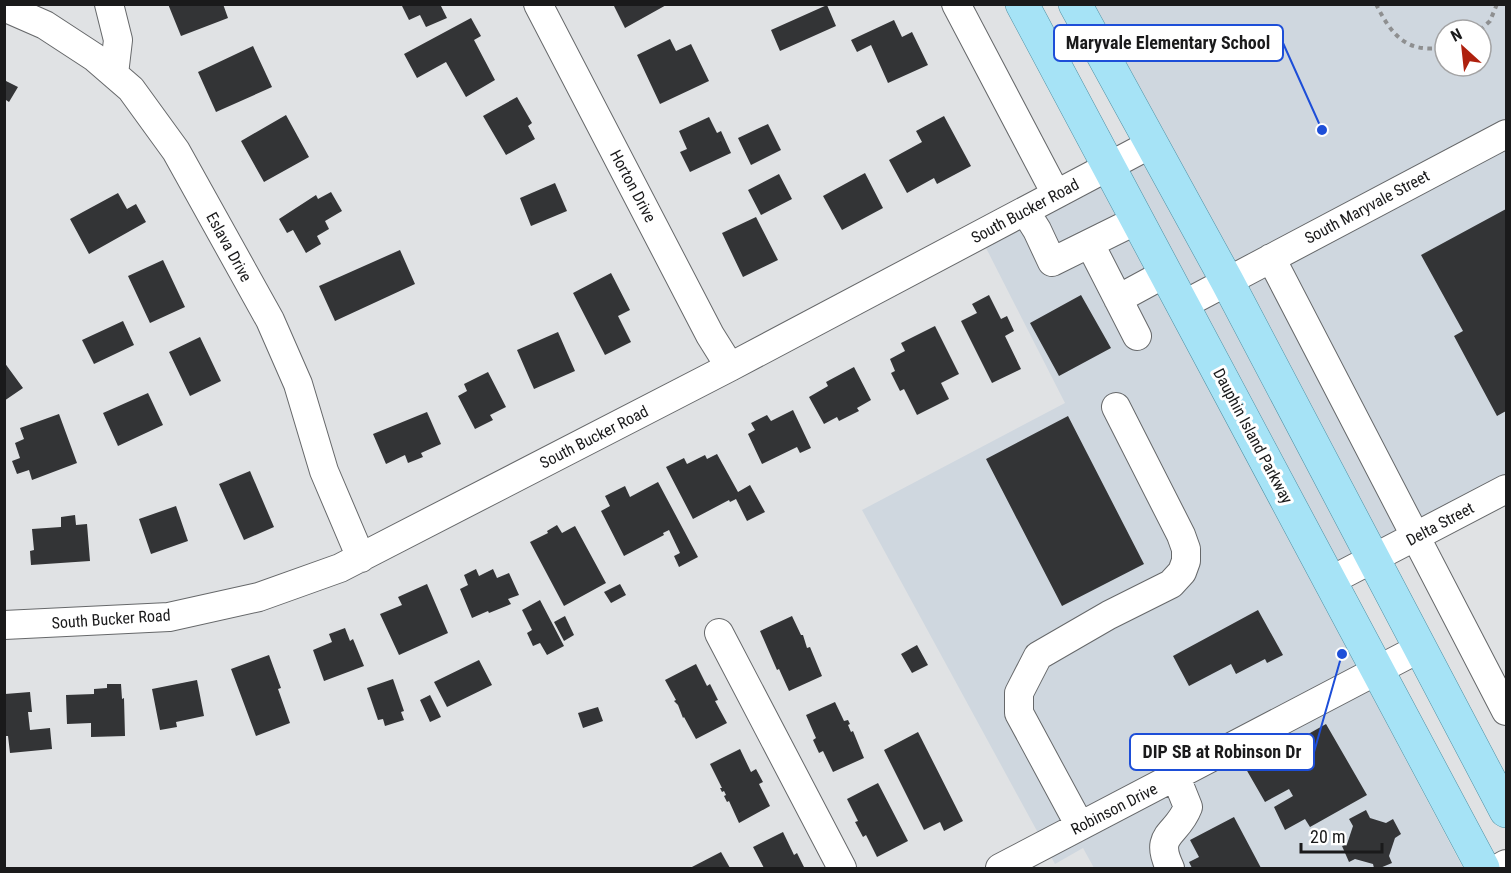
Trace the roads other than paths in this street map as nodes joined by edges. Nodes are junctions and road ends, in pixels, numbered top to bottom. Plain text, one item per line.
1 (110, 4) edge
2 (538, 4) edge
3 (956, 4) edge
4 (1022, 4) edge
5 (1075, 4) edge
6 (4, 7) edge
7 (114, 74) junction
8 (1506, 134) edge
9 (1151, 144) junction
10 (1109, 167) junction
11 (1056, 195) junction
12 (1025, 211) junction
13 (1137, 220) junction
14 (1090, 244) junction
15 (1271, 258) junction
16 (1166, 273) junction
17 (1227, 281) junction
18 (1118, 299) junction
19 (1183, 305) junction
20 (1137, 336) dead end
21 (730, 367) junction
22 (1116, 407) dead end
23 (1506, 489) edge
24 (1416, 536) junction
25 (361, 558) junction
26 (1374, 558) junction
27 (1330, 581) junction
28 (4, 625) edge
29 (719, 633) dead end
30 (1420, 648) junction
31 (1378, 671) junction
32 (1506, 711) edge
33 (1176, 777) junction
34 (1506, 811) edge
35 (1080, 826) junction
36 (1506, 864) edge
37 (842, 868) edge
38 (1000, 868) edge
39 (1170, 868) edge
40 (1483, 868) edge
41 (1499, 868) edge

1 - 7 street
2 - 21 street, Horton Drive
3 - 11 street
4 - 10 main road, Dauphin Island Parkway
5 - 9 main road
6 - 7 street, Eslava Drive
7 - 25 street, Eslava Drive
8 - 15 street, South Maryvale Street
9 - 10 street, South Bucker Road
9 - 17 main road
10 - 11 street, South Bucker Road
10 - 13 main road, Dauphin Island Parkway
11 - 12 street, South Bucker Road
12 - 14 street
12 - 21 street, South Bucker Road
13 - 14 street
13 - 16 main road, Dauphin Island Parkway
14 - 18 street
15 - 17 street, South Maryvale Street
15 - 24 street
16 - 18 street
16 - 19 main road, Dauphin Island Parkway
17 - 19 street, South Maryvale Street
17 - 26 main road
18 - 20 street
19 - 27 main road, Dauphin Island Parkway
21 - 25 street, South Bucker Road
22 - 35 street
23 - 24 street, Delta Street
24 - 26 street, Delta Street
24 - 32 street
25 - 28 street, South Bucker Road
26 - 27 street, Delta Street
26 - 30 main road
27 - 31 main road, Dauphin Island Parkway
29 - 37 street
30 - 31 street, Robinson Drive
30 - 34 main road
31 - 33 street, Robinson Drive
31 - 40 main road, Dauphin Island Parkway
33 - 35 street, Robinson Drive
33 - 39 street
35 - 38 street, Robinson Drive
36 - 41 street

